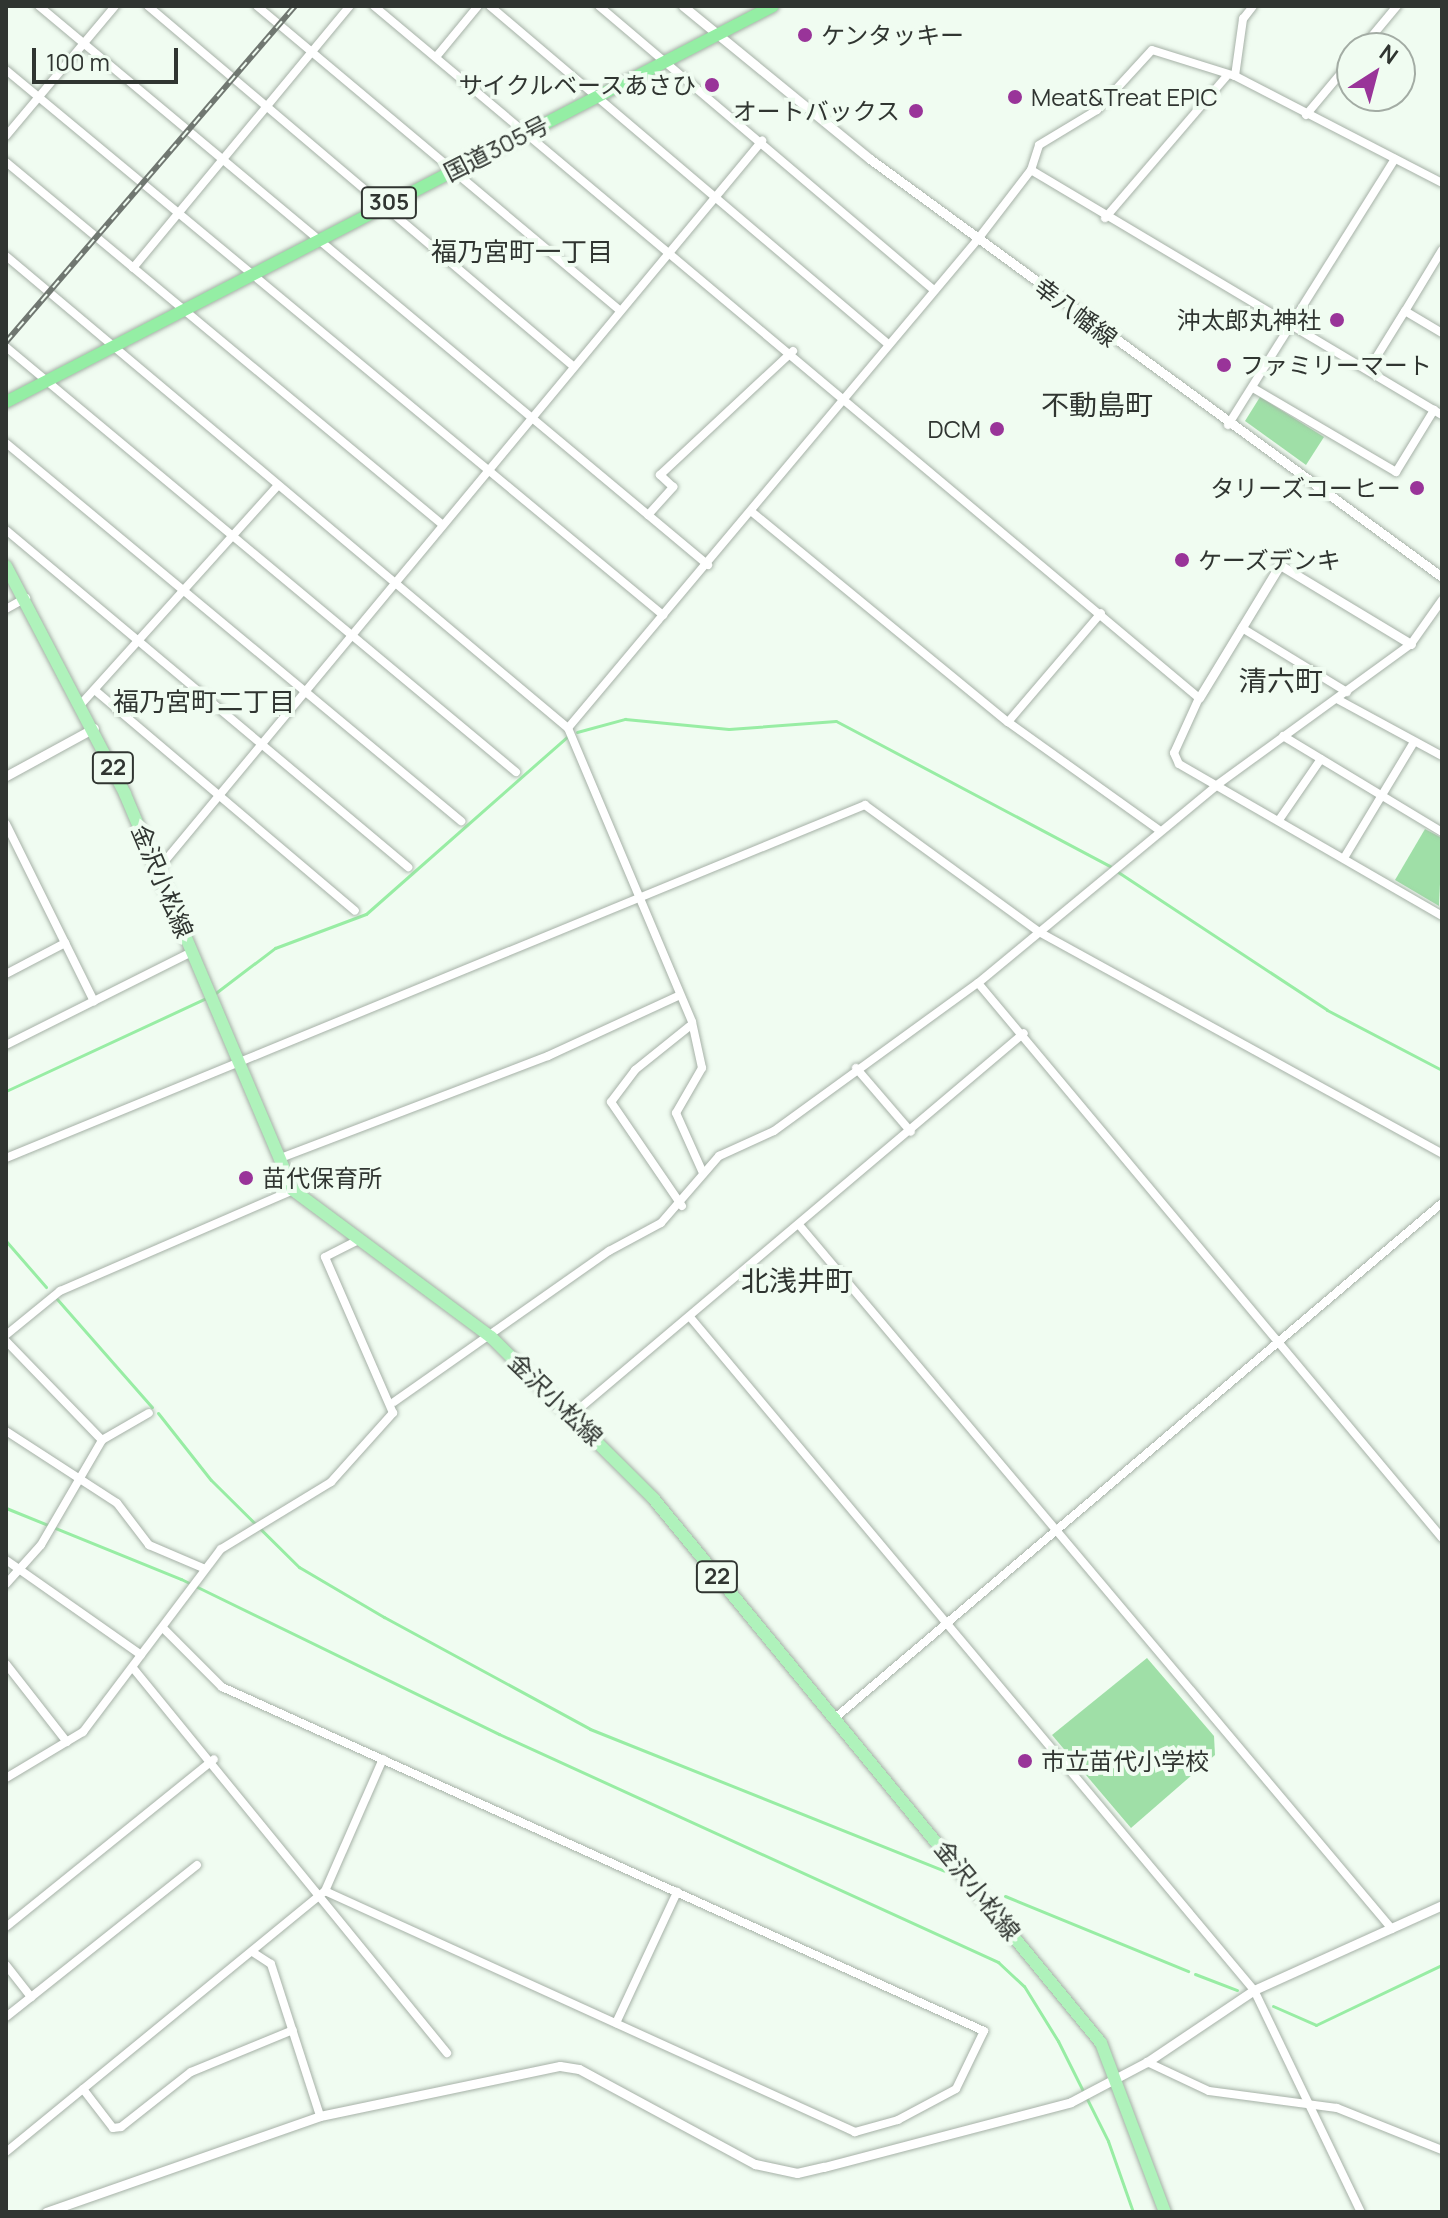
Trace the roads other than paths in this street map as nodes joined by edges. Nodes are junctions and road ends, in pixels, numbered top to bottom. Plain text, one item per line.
1 (39, 6) edge
2 (115, 6) edge
3 (148, 6) edge
4 (257, 6) edge
5 (350, 6) edge
6 (374, 6) edge
7 (478, 6) edge
8 (490, 6) edge
9 (599, 6) edge
10 (683, 6) edge
11 (773, 6) edge
12 (1397, 6) edge
13 (1248, 8) edge
14 (1375, 32) edge
15 (719, 34) junction
16 (84, 44) junction
17 (310, 50) junction
18 (436, 57) junction
19 (669, 62) junction
20 (6, 70) edge
21 (1230, 77) junction
22 (1336, 79) edge
23 (600, 95) junction
24 (38, 98) junction
25 (266, 105) junction
26 (1306, 115) junction
27 (525, 133) junction
28 (6, 136) edge
29 (762, 141) junction
30 (220, 159) junction
31 (1395, 159) junction
32 (6, 162) edge
33 (453, 170) junction
34 (1031, 170) junction
35 (1442, 183) edge
36 (716, 194) junction
37 (385, 205) junction
38 (177, 213) junction
39 (1105, 218) junction
40 (978, 239) junction
41 (317, 240) junction
42 (1442, 250) edge
43 (666, 253) junction
44 (6, 256) edge
45 (133, 268) junction
46 (251, 275) junction
47 (934, 290) junction
48 (183, 310) junction
49 (619, 310) junction
50 (1405, 311) junction
51 (1291, 324) junction
52 (1442, 333) edge
53 (888, 344) junction
54 (112, 345) junction
55 (6, 347) edge
56 (793, 351) junction
57 (573, 366) junction
58 (1369, 369) junction
59 (47, 381) junction
60 (1253, 388) junction
61 (845, 398) junction
62 (6, 402) edge
63 (1438, 412) edge
64 (531, 418) junction
65 (1228, 425) junction
66 (6, 443) edge
67 (488, 469) junction
68 (278, 485) junction
69 (752, 512) junction
70 (648, 515) junction
71 (443, 525) junction
72 (6, 530) edge
73 (231, 537) junction
74 (708, 565) junction
75 (6, 566) edge
76 (1442, 577) edge
77 (396, 583) junction
78 (186, 591) junction
79 (26, 598) junction
80 (1442, 600) edge
81 (6, 609) edge
82 (1101, 613) junction
83 (663, 615) junction
84 (1242, 628) junction
85 (350, 636) junction
86 (141, 642) junction
87 (1411, 644) junction
88 (305, 690) junction
89 (97, 692) junction
90 (1347, 692) junction
91 (1199, 698) junction
92 (1337, 699) junction
93 (82, 703) junction
94 (1008, 722) junction
95 (94, 728) junction
96 (568, 728) junction
97 (1283, 736) junction
98 (1414, 742) junction
99 (262, 743) junction
100 (1442, 756) edge
101 (1321, 759) junction
102 (516, 772) dead end
103 (6, 776) edge
104 (1217, 785) junction
105 (219, 795) junction
106 (1380, 796) junction
107 (1279, 820) junction
108 (461, 821) dead end
109 (6, 824) edge
110 (1160, 831) junction
111 (1442, 832) edge
112 (1344, 858) junction
113 (408, 867) dead end
114 (159, 868) junction
115 (637, 898) junction
116 (355, 911) dead end
117 (1442, 916) edge
118 (1039, 932) junction
119 (65, 943) junction
120 (192, 952) junction
121 (6, 974) edge
122 (978, 983) junction
123 (678, 996) junction
124 (94, 1001) junction
125 (690, 1026) junction
126 (1024, 1033) junction
127 (6, 1045) edge
128 (236, 1059) junction
129 (856, 1068) junction
130 (911, 1132) junction
131 (1442, 1154) edge
132 (6, 1158) edge
133 (278, 1159) junction
134 (703, 1173) junction
135 (293, 1190) junction
136 (1442, 1203) edge
137 (682, 1206) junction
138 (800, 1226) junction
139 (356, 1241) junction
140 (690, 1317) junction
141 (491, 1337) junction
142 (6, 1338) edge
143 (1278, 1339) junction
144 (394, 1402) junction
145 (149, 1413) dead end
146 (573, 1414) junction
147 (6, 1431) edge
148 (102, 1440) junction
149 (79, 1476) junction
150 (1055, 1536) junction
151 (1442, 1538) edge
152 (6, 1560) edge
153 (26, 1568) junction
154 (201, 1571) junction
155 (6, 1584) edge
156 (948, 1626) junction
157 (164, 1629) junction
158 (141, 1655) junction
159 (6, 1664) edge
160 (133, 1668) junction
161 (835, 1718) junction
162 (67, 1742) junction
163 (214, 1759) junction
164 (383, 1759) junction
165 (6, 1778) edge
166 (197, 1865) dead end
167 (677, 1892) junction
168 (323, 1893) junction
169 (1442, 1905) edge
170 (6, 1927) edge
171 (1392, 1929) junction
172 (254, 1953) junction
173 (6, 1965) edge
174 (1254, 1990) junction
175 (31, 1997) junction
176 (6, 2017) edge
177 (616, 2023) junction
178 (293, 2030) junction
179 (447, 2053) dead end
180 (1147, 2062) junction
181 (1119, 2079) junction
182 (83, 2089) junction
183 (1311, 2106) junction
184 (319, 2111) junction
185 (1442, 2150) edge
186 (6, 2152) edge
187 (46, 2212) edge
188 (1165, 2212) edge
189 (1361, 2212) edge

1 - 16 street
2 - 16 street
3 - 25 street
4 - 17 street
5 - 17 street
6 - 18 street
7 - 18 street
8 - 23 street
9 - 19 street
10 - 15 street, 幸八幡線
11 - 15 highway, 国道305号 / 305
12 - 14 street
13 - 21 street
15 - 19 highway, 国道305号 / 305
15 - 40 street, 幸八幡線
16 - 24 street
16 - 30 street
17 - 25 street
17 - 33 street
18 - 27 street
19 - 23 highway, 国道305号 / 305
19 - 29 street
20 - 24 street
21 - 26 street
21 - 34 street
21 - 39 street
22 - 26 street
23 - 27 highway, 国道305号 / 305
23 - 36 street
24 - 28 street
24 - 38 street
25 - 30 street
25 - 37 street
26 - 31 street
27 - 33 highway, 国道305号 / 305
27 - 43 street
29 - 36 street
29 - 47 street
30 - 38 street
30 - 41 street
31 - 35 street
31 - 51 street
32 - 45 street
33 - 37 highway, 国道305号 / 305
33 - 49 street
34 - 39 street
34 - 40 street
36 - 43 street
36 - 53 street
37 - 41 highway, 国道305号 / 305
37 - 57 street
38 - 45 street
38 - 46 street
39 - 51 street
40 - 47 street
40 - 65 street, 幸八幡線
41 - 46 highway, 国道305号 / 305
41 - 64 street
42 - 50 street
43 - 49 street
43 - 56 street
44 - 54 street
45 - 48 street
46 - 48 highway, 国道305号 / 305
46 - 67 street
47 - 53 street
48 - 54 highway, 国道305号 / 305
48 - 71 street
49 - 57 street
50 - 52 street
50 - 58 street
51 - 58 street
51 - 60 street
53 - 61 street
54 - 59 highway, 国道305号 / 305
54 - 68 street
55 - 59 street
56 - 61 street
56 - 70 street
57 - 64 street
58 - 63 street
59 - 62 highway, 国道305号 / 305
59 - 73 street
60 - 63 street
60 - 65 street
61 - 69 street
61 - 82 street
64 - 67 street
64 - 70 street
65 - 76 street, 幸八幡線
66 - 78 street
67 - 71 street
67 - 83 street
68 - 73 street
68 - 77 street
69 - 74 street
69 - 94 street
70 - 74 street
71 - 77 street
72 - 86 street
73 - 78 street
73 - 85 street
74 - 83 street
75 - 79 main road, 金沢小松線 / 22
77 - 85 street
77 - 96 street
78 - 86 street
78 - 88 street
79 - 81 street
79 - 93 main road, 金沢小松線 / 22
80 - 87 street
82 - 91 street
82 - 94 street
83 - 96 street
84 - 87 street
84 - 90 street
84 - 91 street
85 - 88 street
85 - 102 street
86 - 89 street
86 - 99 street
87 - 90 street
88 - 99 street
88 - 108 street
89 - 93 street
89 - 105 street
90 - 92 street
91 - 104 street
92 - 97 street
92 - 98 street
93 - 95 main road, 金沢小松線 / 22
94 - 110 street
95 - 103 street
95 - 114 main road, 金沢小松線 / 22
96 - 115 street
97 - 101 street
97 - 104 street
98 - 100 street
98 - 106 street
99 - 105 street
99 - 113 street
101 - 106 street
101 - 107 street
104 - 107 street
104 - 110 street
105 - 114 street
105 - 116 street
106 - 111 street
106 - 112 street
107 - 112 street
109 - 119 street
110 - 118 street
112 - 117 street
114 - 120 main road, 金沢小松線 / 22
115 - 118 street
115 - 123 street
115 - 128 street
118 - 122 street
118 - 131 street
119 - 121 street
119 - 124 street
120 - 124 street
120 - 128 main road, 金沢小松線 / 22
122 - 126 street
122 - 129 street
123 - 125 street
123 - 133 street
124 - 127 street
125 - 134 street
125 - 137 street
126 - 130 street
126 - 143 street
128 - 132 street
128 - 133 main road, 金沢小松線 / 22
129 - 130 street
129 - 134 street
130 - 138 street
133 - 135 main road, 金沢小松線 / 22
134 - 137 street
135 - 139 main road, 金沢小松線 / 22
135 - 142 street
136 - 143 street
137 - 141 street
138 - 140 street
138 - 150 street
139 - 141 main road, 金沢小松線 / 22
139 - 144 street
140 - 146 street
140 - 156 street
141 - 144 street
141 - 146 main road, 金沢小松線 / 22
142 - 148 street
143 - 150 street
143 - 151 street
144 - 154 street
145 - 148 street
146 - 161 main road, 金沢小松線 / 22
147 - 149 street
148 - 149 street
149 - 153 street
149 - 154 street
150 - 156 street
150 - 171 street
152 - 153 street
153 - 155 street
153 - 158 street
154 - 157 street
156 - 161 street
156 - 174 street
157 - 158 street
157 - 164 street
158 - 160 street
159 - 162 street
160 - 162 street
160 - 163 street
161 - 181 main road, 金沢小松線 / 22
162 - 165 street
163 - 168 street
163 - 170 street
164 - 167 street
164 - 168 street
166 - 175 street
167 - 177 street
167 - 177 street
168 - 172 street
168 - 177 street
168 - 179 street
169 - 171 street
171 - 174 street
172 - 178 street
172 - 182 street
173 - 175 street
174 - 180 street
174 - 183 street
175 - 176 street
178 - 182 street
178 - 184 street
180 - 181 street
180 - 183 street
181 - 184 street
181 - 188 main road, 金沢小松線 / 22
182 - 186 street
183 - 185 street
183 - 189 street
184 - 187 street

